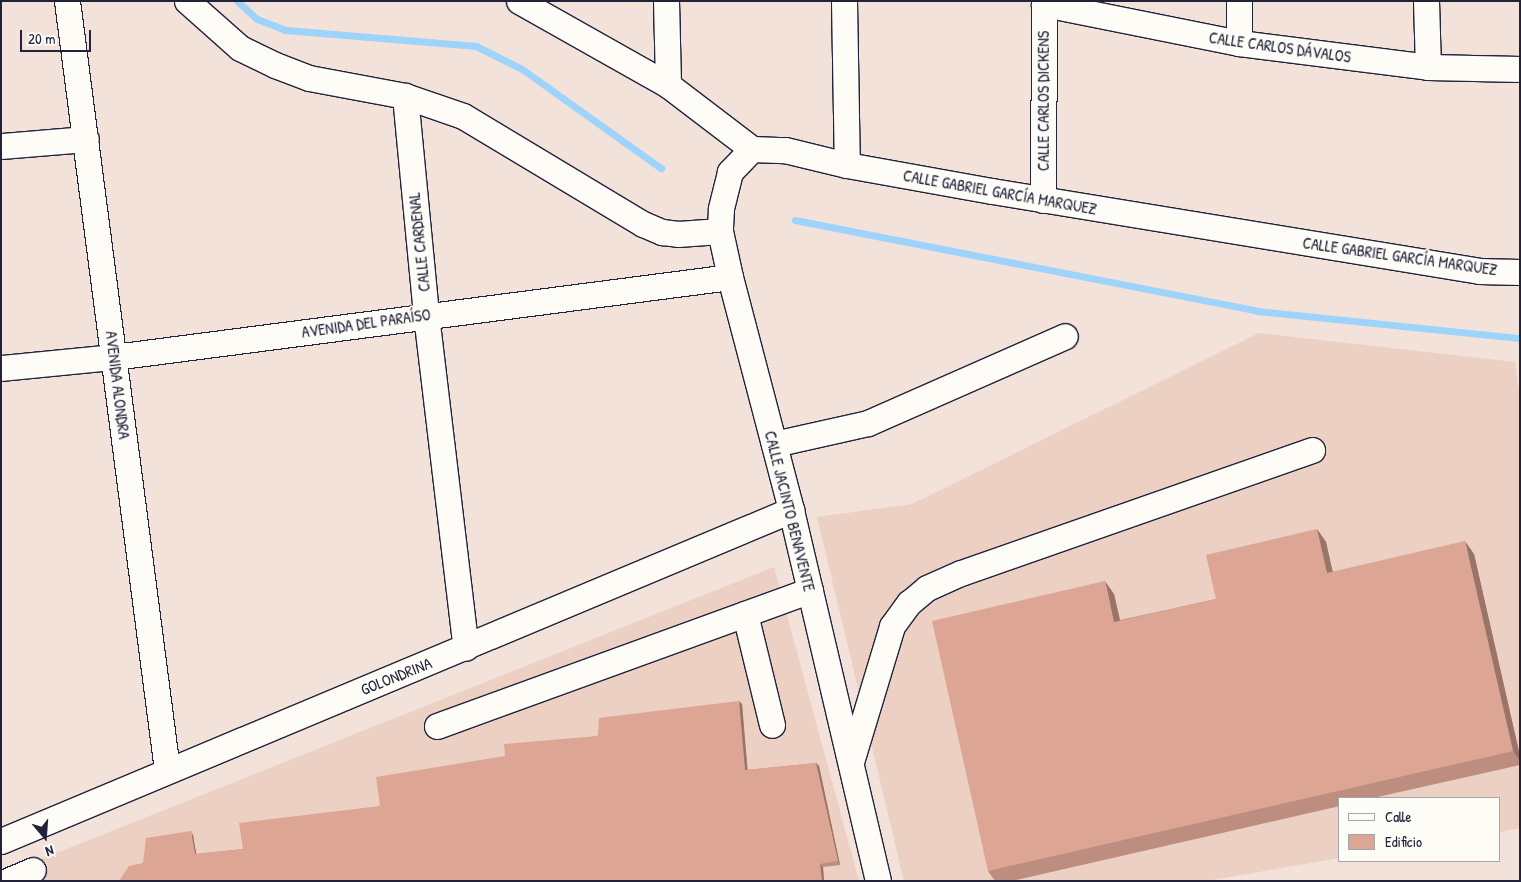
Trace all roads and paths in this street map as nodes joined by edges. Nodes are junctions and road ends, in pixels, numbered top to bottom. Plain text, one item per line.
1 (67, 1) edge
2 (188, 1) edge
3 (666, 1) edge
4 (844, 1) edge
5 (1239, 1) edge
6 (1426, 1) edge
7 (520, 2) edge
8 (1044, 2) edge
9 (1238, 43) junction
10 (1428, 67) junction
11 (1520, 69) edge
12 (668, 85) junction
13 (404, 96) junction
14 (86, 139) junction
15 (1, 146) edge
16 (752, 149) junction
17 (847, 165) junction
18 (1043, 200) junction
19 (720, 231) junction
20 (1520, 272) edge
21 (730, 277) junction
22 (426, 315) junction
23 (1065, 336) dead end
24 (114, 357) junction
25 (1, 368) edge
26 (774, 444) junction
27 (1312, 450) dead end
28 (791, 510) junction
29 (810, 590) junction
30 (745, 614) junction
31 (466, 648) junction
32 (772, 725) dead end
33 (437, 726) dead end
34 (850, 762) junction
35 (167, 770) junction
36 (1, 841) edge
37 (33, 870) dead end
38 (7, 881) edge
39 (878, 881) edge

1 - 14 street, AVENIDA ALONDRA
2 - 13 street
3 - 12 street
4 - 17 street
5 - 9 street
6 - 10 street
7 - 12 street
8 - 9 street, CALLE CARLOS DÁVALOS
8 - 18 street, CALLE CARLOS DICKENS
9 - 10 street, CALLE CARLOS DÁVALOS
10 - 11 street, CALLE CARLOS DÁVALOS
12 - 16 street
13 - 19 street
13 - 22 street, CALLE CARDENAL
14 - 15 street
14 - 24 street, AVENIDA ALONDRA
16 - 17 street, CALLE GABRIEL GARCÍA MARQUEZ
16 - 19 street, CALLE JACINTO BENAVENTE
17 - 18 street, CALLE GABRIEL GARCÍA MARQUEZ
18 - 20 street, CALLE GABRIEL GARCÍA MARQUEZ
19 - 21 street, CALLE JACINTO BENAVENTE
21 - 22 street, AVENIDA DEL PARAÍSO
21 - 26 street, CALLE JACINTO BENAVENTE
22 - 24 street, AVENIDA DEL PARAÍSO
22 - 31 street, CALLE CARDENAL
23 - 26 street
24 - 25 street, AVENIDA DEL PARAÍSO
24 - 35 street, AVENIDA ALONDRA
26 - 28 street, CALLE JACINTO BENAVENTE
27 - 34 street
28 - 29 street, CALLE JACINTO BENAVENTE
28 - 31 street, GOLONDRINA
29 - 30 street
29 - 34 street, CALLE JACINTO BENAVENTE
30 - 32 street
30 - 33 street
31 - 35 street, GOLONDRINA
34 - 39 street, CALLE JACINTO BENAVENTE
35 - 36 street, GOLONDRINA
37 - 38 street

